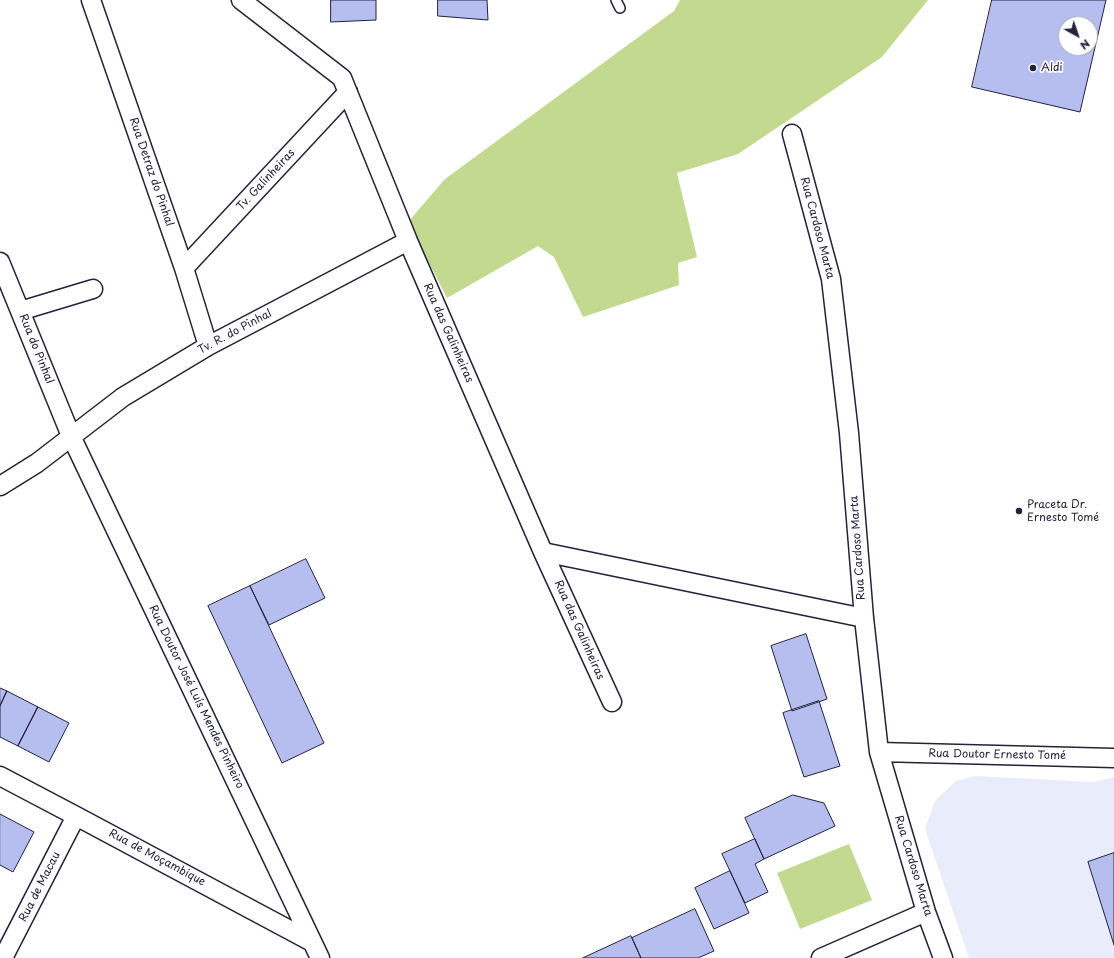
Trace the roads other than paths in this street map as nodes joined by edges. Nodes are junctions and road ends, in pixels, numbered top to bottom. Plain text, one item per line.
1 (91, 0) edge
2 (241, 0) edge
3 (348, 92) junction
4 (792, 134) dead end
5 (408, 241) junction
6 (0, 262) edge
7 (184, 268) junction
8 (93, 289) dead end
9 (20, 311) junction
10 (208, 346) junction
11 (71, 436) junction
12 (0, 486) edge
13 (543, 552) junction
14 (864, 618) junction
15 (612, 702) dead end
16 (879, 752) junction
17 (1114, 758) edge
18 (0, 776) edge
19 (76, 816) junction
20 (926, 912) junction
21 (312, 942) junction
22 (3, 958) edge
23 (320, 958) edge
24 (821, 958) edge
25 (943, 958) edge

1 - 7 street, Rua Detraz do Pinhal
2 - 3 street, Rua das Galinheiras
3 - 5 street, Rua das Galinheiras
3 - 7 street, Tv. Galinheiras
4 - 14 street, Rua Cardoso Marta
5 - 10 street, Tv. R. do Pinhal
5 - 13 street, Rua das Galinheiras
6 - 9 street, Rua do Pinhal
7 - 10 street, Rua Detraz do Pinhal
8 - 9 street
9 - 11 street, Rua do Pinhal
10 - 11 street, Tv. R. do Pinhal
11 - 12 street, Tv. R. do Pinhal
11 - 21 street, Rua Doutor José Luís Mendes Pinheiro
13 - 14 street
13 - 15 street, Rua das Galinheiras
14 - 16 street, Rua Cardoso Marta
16 - 17 street, Rua Doutor Ernesto Tomé
16 - 20 street, Rua Cardoso Marta
18 - 19 street, Rua de Moçambique
19 - 21 street, Rua de Moçambique
19 - 22 street, Rua de Macau
20 - 24 street
20 - 25 street, Rua Cardoso Marta
21 - 23 street, Rua Doutor José Luís Mendes Pinheiro

